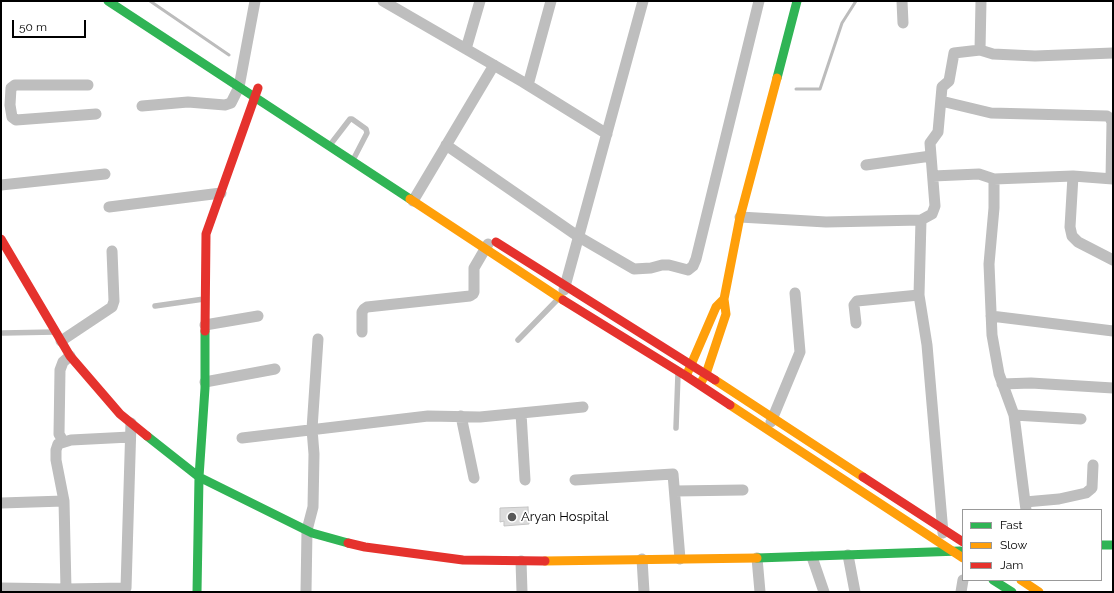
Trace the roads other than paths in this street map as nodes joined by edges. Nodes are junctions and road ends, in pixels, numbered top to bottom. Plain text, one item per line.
1 (108, 1) edge
2 (255, 1) edge
3 (383, 1) edge
4 (480, 1) edge
5 (551, 1) edge
6 (643, 1) edge
7 (759, 1) edge
8 (797, 1) edge
9 (902, 1) edge
10 (981, 1) edge
11 (903, 24) dead end
12 (183, 39) dead end
13 (466, 49) junction
14 (980, 50) junction
15 (1113, 53) edge
16 (494, 65) junction
17 (240, 82) junction
18 (88, 85) dead end
19 (528, 85) junction
20 (259, 92) junction
21 (941, 101) junction
22 (6, 106) edge
23 (142, 106) dead end
24 (96, 114) dead end
25 (606, 134) junction
26 (332, 135) junction
27 (329, 146) junction
28 (446, 146) junction
29 (355, 150) junction
30 (931, 156) junction
31 (352, 162) junction
32 (866, 165) dead end
33 (105, 174) dead end
34 (933, 176) junction
35 (1073, 176) junction
36 (994, 179) junction
37 (1112, 179) edge
38 (1, 185) edge
39 (220, 193) junction
40 (413, 201) junction
41 (109, 206) dead end
42 (740, 217) junction
43 (921, 220) junction
44 (488, 237) joint
45 (579, 237) junction
46 (2, 241) edge
47 (484, 248) junction
48 (112, 251) dead end
49 (1113, 260) edge
50 (565, 286) junction
51 (795, 293) dead end
52 (919, 295) junction
53 (560, 297) junction
54 (206, 299) junction
55 (724, 299) junction
56 (155, 306) dead end
57 (258, 316) dead end
58 (992, 316) junction
59 (856, 323) dead end
60 (205, 325) junction
61 (1113, 331) edge
62 (362, 332) dead end
63 (3, 333) dead end
64 (58, 336) junction
65 (318, 339) dead end
66 (518, 340) dead end
67 (70, 356) junction
68 (691, 364) junction
69 (275, 369) dead end
70 (682, 374) junction
71 (706, 374) junction
72 (205, 382) junction
73 (1002, 384) junction
74 (700, 385) junction
75 (1113, 388) edge
76 (583, 407) dead end
77 (521, 413) junction
78 (1014, 415) junction
79 (461, 416) junction
80 (773, 419) junction
81 (1081, 419) dead end
82 (131, 423) junction
83 (676, 428) dead end
84 (312, 429) junction
85 (767, 430) junction
86 (130, 437) junction
87 (242, 438) dead end
88 (63, 441) junction
89 (1093, 465) dead end
90 (200, 477) junction
91 (474, 478) dead end
92 (525, 480) dead end
93 (575, 480) dead end
94 (743, 490) dead end
95 (675, 491) junction
96 (64, 501) junction
97 (1, 503) edge
98 (1025, 506) edge
99 (943, 528) junction
100 (307, 530) junction
101 (962, 541) edge
102 (1102, 545) edge
103 (1113, 545) edge
104 (949, 549) junction
105 (962, 550) edge
106 (848, 555) junction
107 (812, 556) junction
108 (962, 557) edge
109 (757, 558) junction
110 (680, 559) junction
111 (642, 560) junction
112 (521, 562) junction
113 (963, 581) edge
114 (996, 581) edge
115 (1022, 581) edge
116 (1, 588) edge
117 (68, 590) edge
118 (197, 592) edge
119 (306, 592) edge
120 (522, 592) edge
121 (644, 592) edge
122 (760, 592) edge
123 (824, 592) edge
124 (855, 592) edge
125 (961, 592) edge
126 (1012, 592) edge
127 (1039, 592) edge

1 - 17 main road
2 - 17 street
3 - 13 street
4 - 13 street
5 - 19 street
6 - 25 street
7 - 45 street
8 - 42 main road
9 - 11 street
10 - 14 street
12 - 17 main road
13 - 16 street
14 - 15 street
14 - 21 street
16 - 19 street
16 - 28 street
17 - 20 main road
17 - 23 street
18 - 22 street
19 - 25 street
20 - 27 main road
20 - 39 main road
21 - 30 street
21 - 37 street
22 - 24 street
25 - 45 street
26 - 27 lane
26 - 29 main road
26 - 29 lane
27 - 31 main road
28 - 40 street
28 - 45 street
29 - 31 lane
30 - 32 street
30 - 34 street
31 - 40 main road
33 - 38 street
34 - 36 street
34 - 43 street
35 - 36 street
35 - 37 street
35 - 49 street
36 - 58 street
39 - 41 street
39 - 54 main road
40 - 47 main road
42 - 43 street
42 - 55 main road
43 - 52 street
44 - 47 street
44 - 50 main road
45 - 50 street
46 - 64 main road
47 - 53 main road
47 - 62 street
48 - 64 street
50 - 53 street
50 - 68 main road
51 - 80 street
52 - 59 street
52 - 99 street
53 - 66 lane
53 - 70 main road
54 - 56 lane
54 - 60 main road
55 - 68 main road
55 - 71 main road
57 - 60 street
58 - 61 street
58 - 73 street
60 - 72 main road
63 - 64 lane
64 - 67 main road
65 - 84 street
67 - 82 main road
67 - 88 street
68 - 70 main road
68 - 71 main road
69 - 72 street
70 - 74 main road
70 - 83 lane
71 - 74 main road
71 - 80 main road
72 - 90 main road
73 - 75 street
73 - 78 street
74 - 85 main road
76 - 77 street
77 - 79 street
77 - 92 street
78 - 81 street
78 - 98 street
79 - 84 street
79 - 91 street
80 - 85 street
80 - 99 main road
82 - 86 street
82 - 90 main road
84 - 87 street
84 - 100 street
85 - 104 main road
86 - 88 street
86 - 117 street
88 - 96 street
89 - 98 street
90 - 100 main road
90 - 118 main road
93 - 95 street
94 - 95 street
95 - 110 street
96 - 97 street
96 - 117 street
99 - 101 main road
99 - 104 street
100 - 112 main road
100 - 119 street
102 - 103 main road
104 - 105 main road
104 - 106 main road
104 - 108 main road
106 - 107 main road
106 - 124 street
107 - 109 main road
107 - 123 street
109 - 110 main road
109 - 122 street
110 - 111 main road
111 - 112 main road
111 - 121 street
112 - 120 street
113 - 125 street
114 - 126 main road
115 - 127 main road
116 - 117 street

